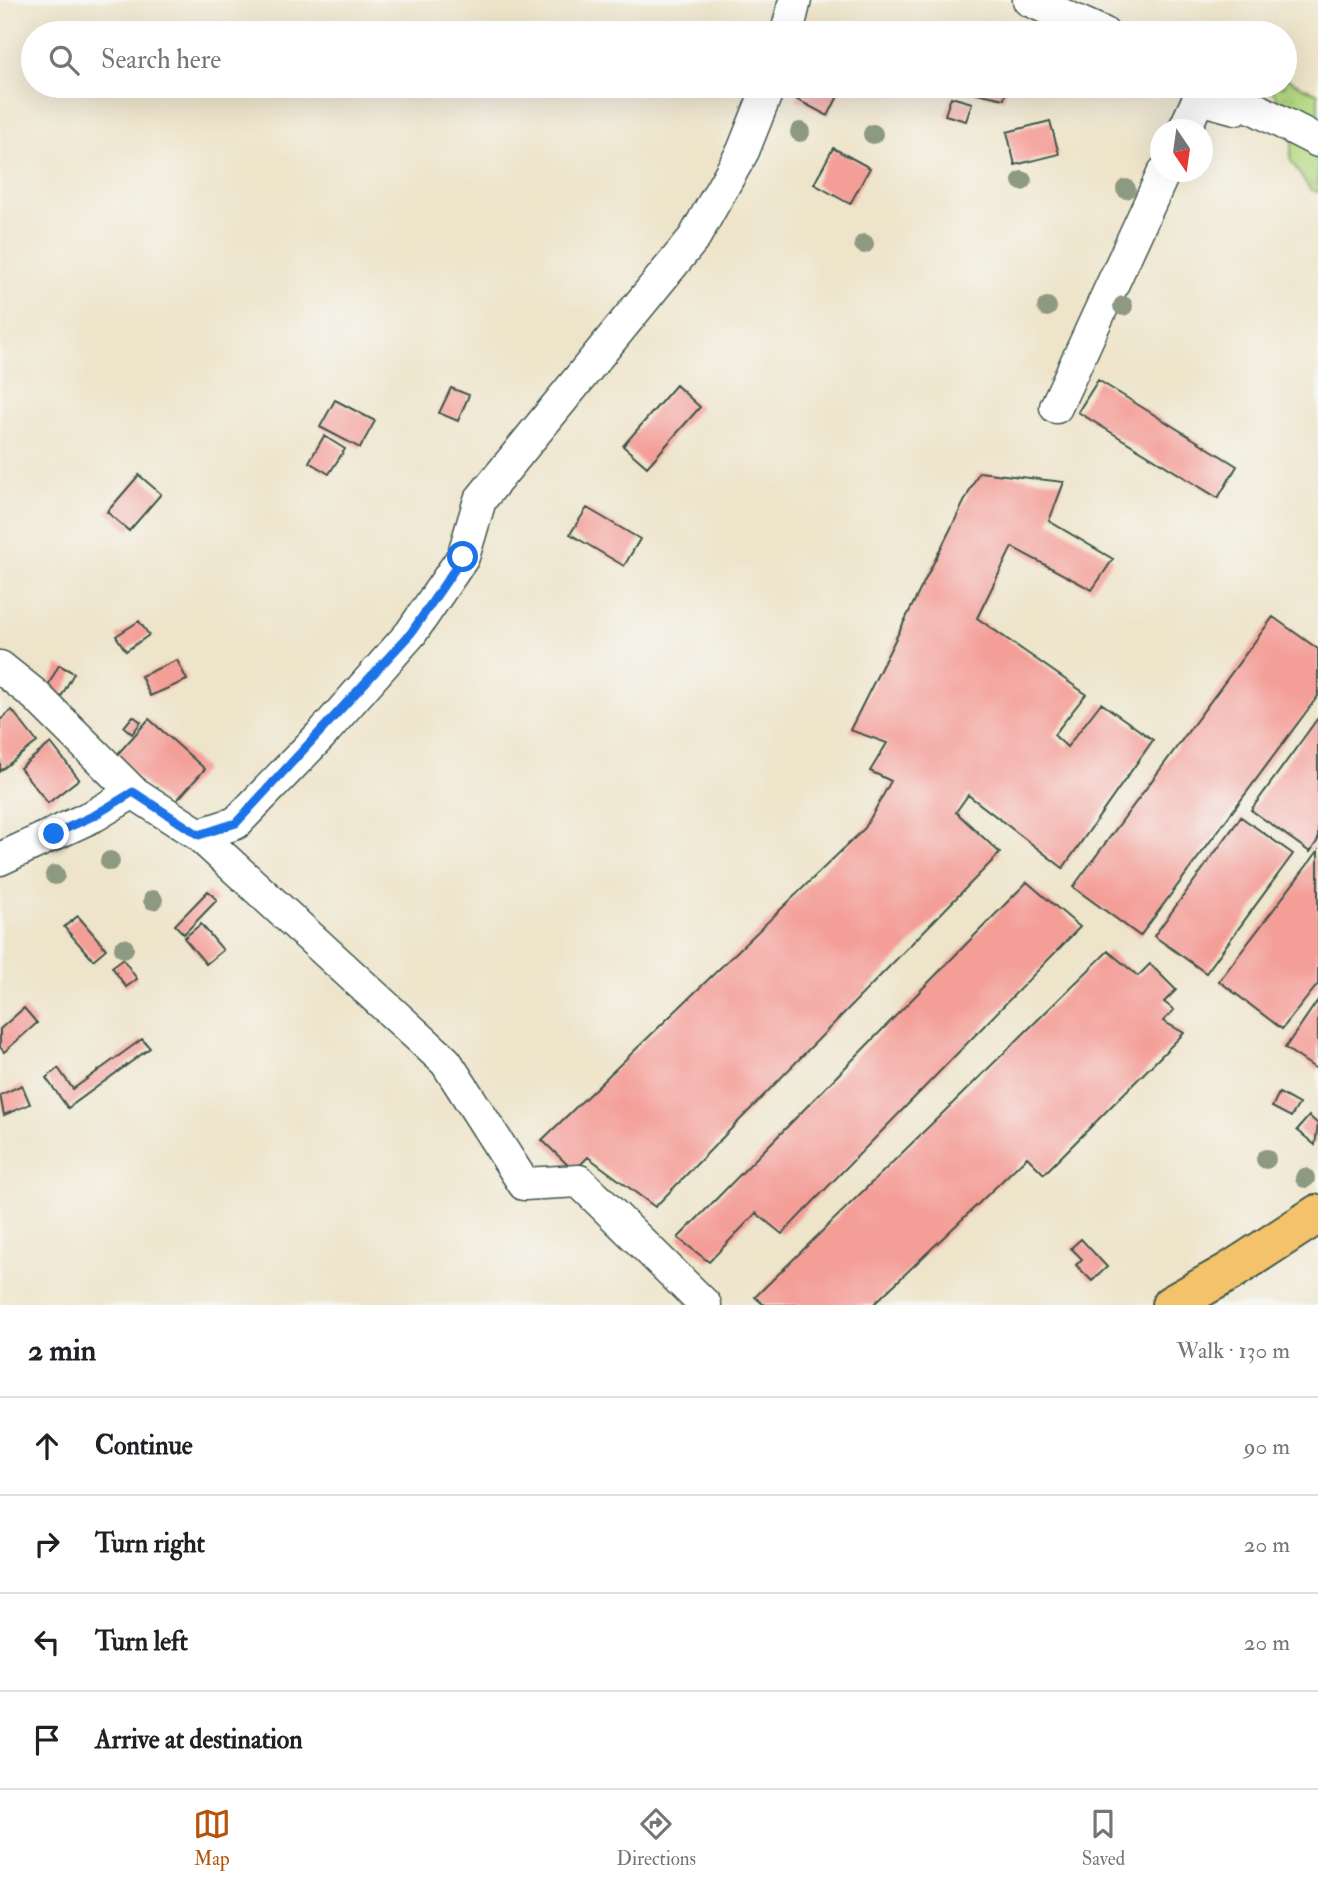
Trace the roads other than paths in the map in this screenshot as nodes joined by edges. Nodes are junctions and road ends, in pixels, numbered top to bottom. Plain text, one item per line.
1 (795, 0) edge
2 (1029, 0) edge
3 (790, 21) edge
4 (1075, 21) edge
5 (764, 98) edge
6 (1232, 98) edge
7 (1261, 114) junction
8 (1189, 119) edge
9 (1318, 141) edge
10 (1159, 182) edge
11 (1056, 407) dead end
12 (0, 667) edge
13 (133, 792) junction
14 (199, 835) junction
15 (0, 859) edge
16 (1318, 1214) edge
17 (705, 1305) edge
18 (1171, 1305) edge

1 - 3 street
2 - 4 street
5 - 14 street
6 - 7 street
7 - 8 street
7 - 9 street
10 - 11 street
12 - 13 street
13 - 14 street
13 - 15 street
14 - 17 street
16 - 18 main road

